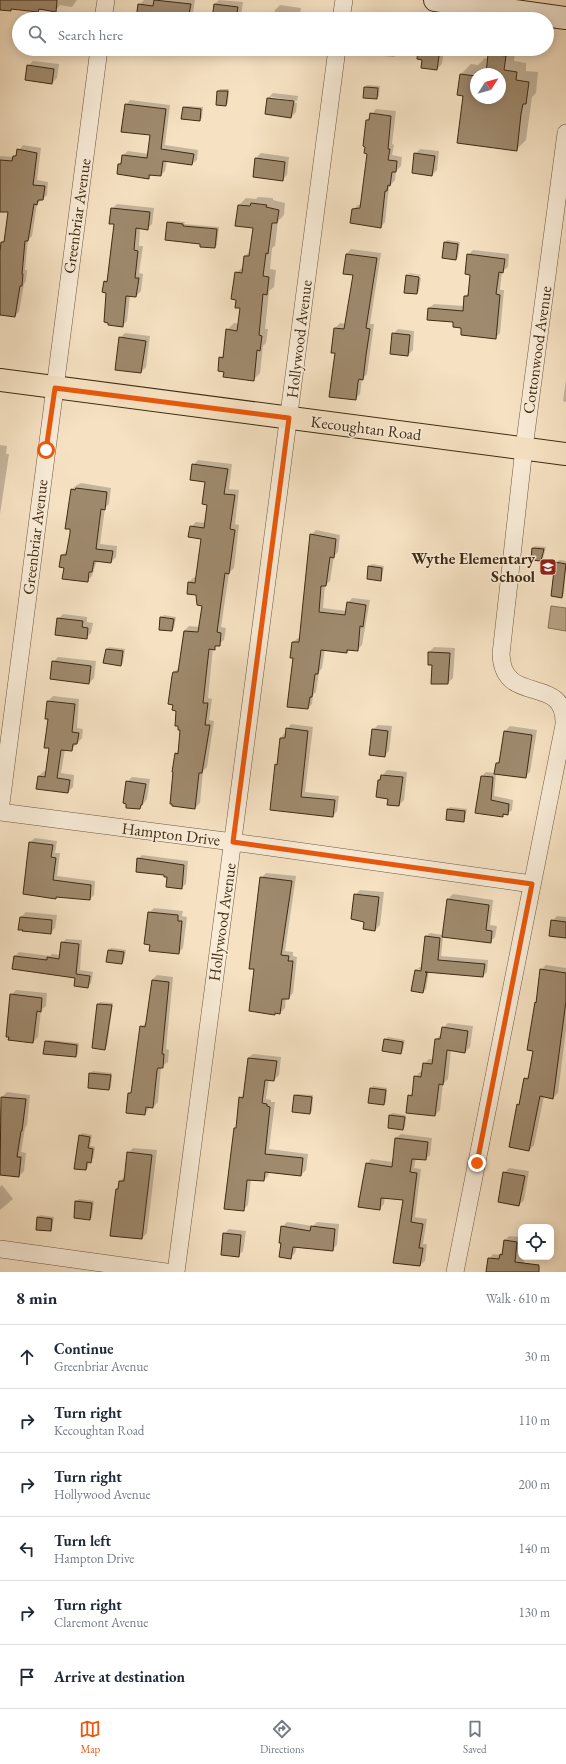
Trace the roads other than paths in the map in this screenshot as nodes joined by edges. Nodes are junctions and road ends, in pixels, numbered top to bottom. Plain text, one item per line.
1 (106, 0) edge
2 (344, 0) edge
3 (435, 0) edge
4 (104, 12) edge
5 (342, 12) edge
6 (522, 12) edge
7 (554, 16) edge
8 (566, 18) edge
9 (98, 56) edge
10 (336, 56) edge
11 (566, 133) edge
12 (0, 380) edge
13 (55, 388) junction
14 (289, 418) junction
15 (524, 448) junction
16 (566, 454) edge
17 (0, 811) edge
18 (233, 842) junction
19 (532, 884) junction
20 (0, 1249) edge
21 (166, 1272) edge
22 (176, 1272) edge
23 (456, 1272) edge

1 - 4 street
2 - 5 street
3 - 6 main road
7 - 8 main road
9 - 13 street, Greenbriar Avenue
10 - 14 street, Hollywood Avenue
11 - 15 street, Cottonwood Avenue
12 - 13 main road, Kecoughtan Road
13 - 14 main road, Kecoughtan Road
13 - 17 street, Greenbriar Avenue
14 - 15 main road, Kecoughtan Road
14 - 18 street, Hollywood Avenue
15 - 16 main road, Kecoughtan Road
15 - 19 street, Cottonwood Avenue
17 - 18 street, Hampton Drive
18 - 19 street, Hampton Drive
18 - 22 street, Hollywood Avenue
19 - 23 street, Cottonwood Avenue
20 - 21 street

